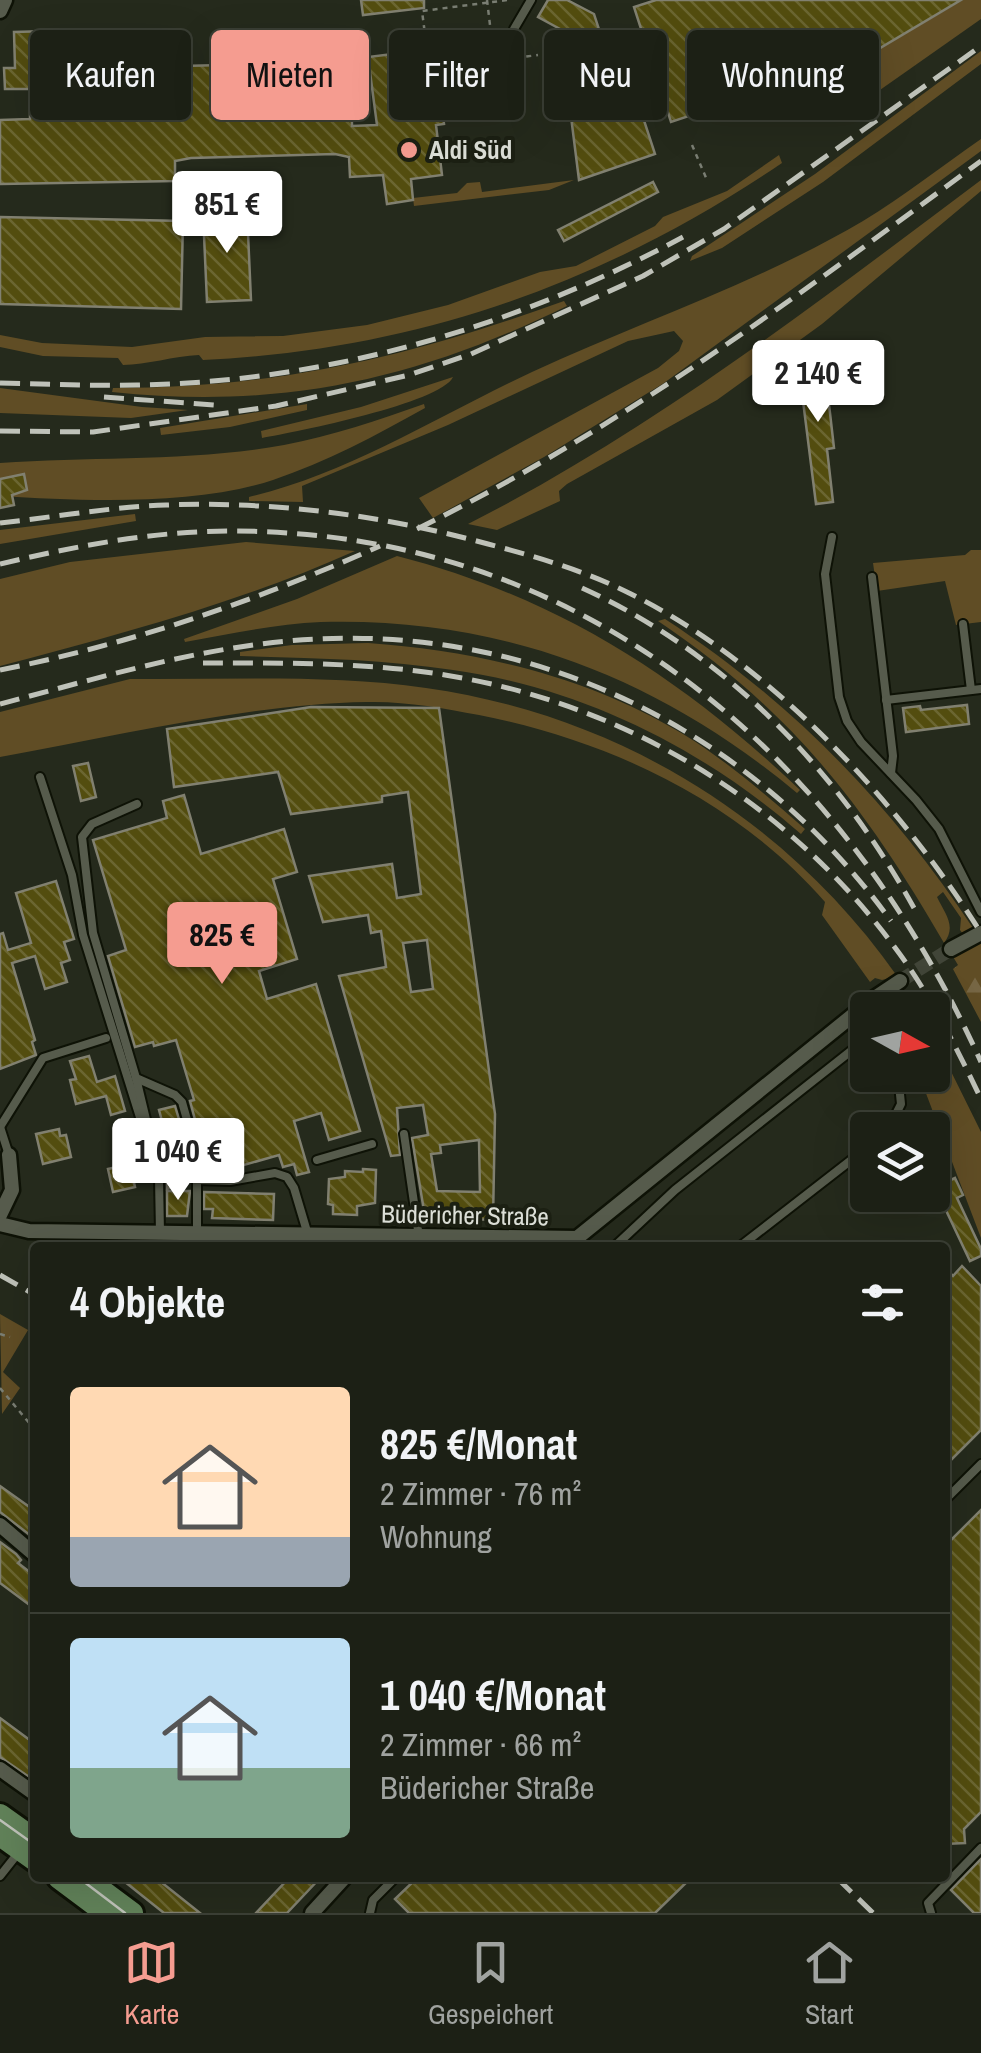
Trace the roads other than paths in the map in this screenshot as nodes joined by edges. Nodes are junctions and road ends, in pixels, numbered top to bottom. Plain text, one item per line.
1 (5, 0) edge
2 (531, 0) edge
3 (0, 11) edge
4 (514, 29) dead end
5 (832, 538) dead end
6 (872, 577) dead end
7 (963, 624) dead end
8 (976, 690) edge
9 (886, 700) junction
10 (891, 773) junction
11 (40, 777) dead end
12 (137, 804) dead end
13 (86, 871) junction
14 (72, 875) junction
15 (981, 912) edge
16 (981, 933) edge
17 (951, 950) tunnel mouth
18 (900, 981) tunnel mouth
19 (106, 1038) dead end
20 (850, 1052) edge
21 (136, 1078) junction
22 (0, 1127) edge
23 (404, 1134) dead end
24 (372, 1144) dead end
25 (8, 1155) joint
26 (317, 1160) dead end
27 (850, 1161) edge
28 (159, 1178) junction
29 (197, 1180) junction
30 (0, 1214) edge
31 (0, 1224) edge
32 (160, 1233) junction
33 (196, 1234) junction
34 (308, 1235) junction
35 (419, 1237) junction
36 (266, 1241) edge
37 (527, 1242) edge
38 (573, 1242) edge
39 (619, 1242) edge
40 (746, 1242) edge
41 (981, 1464) edge
42 (950, 1495) edge
43 (0, 1525) edge
44 (30, 1551) edge
45 (0, 1768) edge
46 (30, 1790) edge
47 (0, 1815) edge
48 (0, 1835) edge
49 (30, 1842) edge
50 (30, 1843) edge
51 (30, 1844) edge
52 (981, 1848) edge
53 (0, 1876) edge
54 (950, 1880) edge
55 (64, 1882) edge
56 (90, 1882) edge
57 (340, 1882) edge
58 (391, 1882) edge
59 (948, 1882) edge
60 (106, 1913) edge
61 (132, 1913) edge
62 (312, 1913) edge
63 (370, 1913) edge
64 (930, 1913) edge

1 - 3 street
2 - 4 lane
5 - 10 lane
6 - 9 lane
7 - 8 lane
8 - 9 lane
9 - 10 lane
10 - 15 lane
11 - 14 lane
12 - 13 lane
13 - 14 lane
13 - 21 lane
14 - 28 lane
16 - 17 street
18 - 38 street, Büdericher Straße
19 - 22 lane
20 - 39 lane
21 - 28 lane
21 - 29 lane
22 - 25 lane
23 - 35 lane
24 - 26 lane
25 - 30 street
27 - 40 lane
28 - 32 lane
29 - 33 lane
29 - 34 lane
31 - 32 street, Büdericher Straße
32 - 33 street, Büdericher Straße
33 - 36 street, Büdericher Straße
34 - 35 street, Büdericher Straße
34 - 36 street, Büdericher Straße
35 - 37 street, Büdericher Straße
41 - 42 lane
43 - 44 street
45 - 46 street
47 - 49 main road
48 - 50 main road
51 - 53 lane
52 - 54 lane
55 - 60 main road
56 - 61 main road
57 - 62 street
58 - 63 lane
59 - 64 lane

